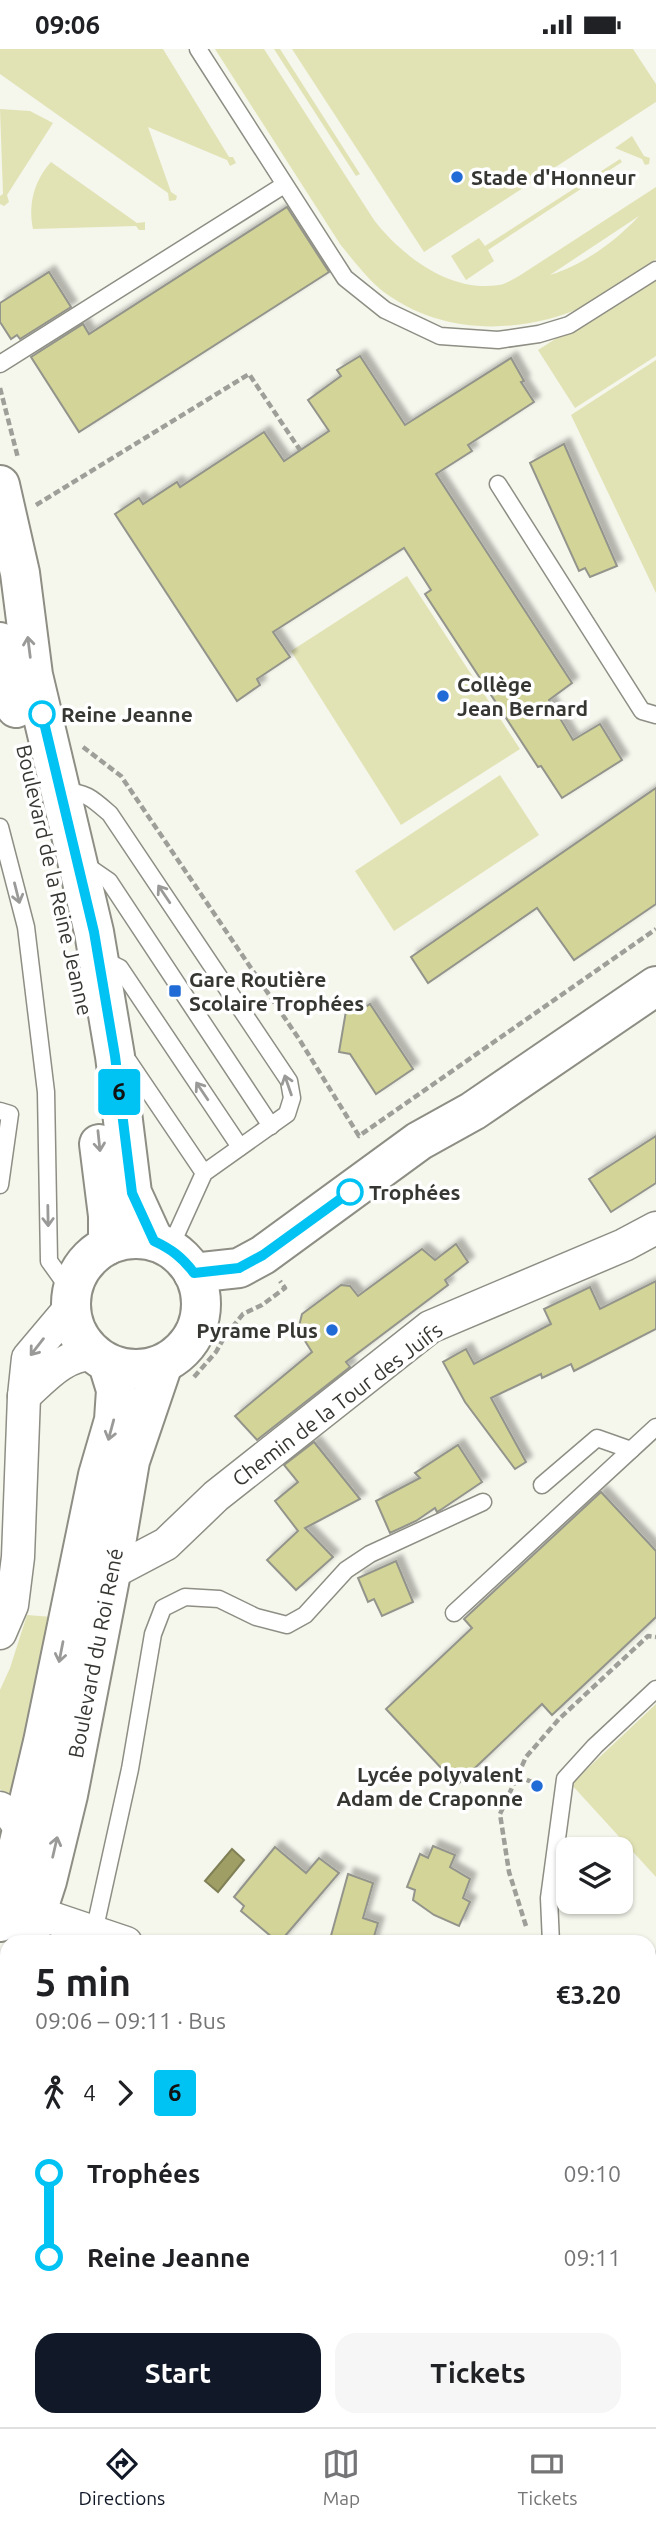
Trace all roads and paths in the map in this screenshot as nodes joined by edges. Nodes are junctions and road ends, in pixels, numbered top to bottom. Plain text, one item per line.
1 (198, 49) edge
2 (284, 185) junction
3 (656, 270) edge
4 (0, 363) edge
5 (300, 450) dead end
6 (498, 484) dead end
7 (0, 485) edge
8 (29, 509) dead end
9 (0, 642) edge
10 (656, 715) edge
11 (81, 745) dead end
12 (60, 790) junction
13 (0, 827) edge
14 (79, 871) junction
15 (656, 929) edge
16 (99, 963) junction
17 (656, 986) edge
18 (115, 1056) junction
19 (0, 1111) edge
20 (271, 1126) junction
21 (240, 1147) junction
22 (204, 1173) junction
23 (0, 1185) edge
24 (656, 1228) edge
25 (108, 1245) junction
26 (180, 1268) junction
27 (285, 1288) dead end
28 (71, 1300) junction
29 (101, 1359) junction
30 (178, 1372) junction
31 (24, 1396) junction
32 (656, 1427) edge
33 (631, 1450) junction
34 (542, 1485) dead end
35 (484, 1502) dead end
36 (111, 1573) junction
37 (454, 1613) dead end
38 (0, 1633) edge
39 (656, 1637) edge
40 (656, 1689) edge
41 (517, 1776) junction
42 (535, 1782) dead end
43 (11, 1819) edge
44 (0, 1921) edge
45 (32, 1928) edge
46 (94, 1933) junction
47 (529, 1934) dead end
48 (100, 1935) edge
49 (551, 1935) edge

1 - 2 lane
2 - 3 lane
2 - 4 lane
5 - 8 path
6 - 10 lane
12 -> 7 main road, Boulevard de la Reine Jeanne
9 -> 25 main road, Boulevard de la Reine Jeanne
11 - 15 path
12 - 14 main road, Boulevard de la Reine Jeanne
20 -> 12 lane
13 -> 28 lane
14 - 16 main road, Boulevard de la Reine Jeanne
14 - 20 lane
16 - 18 main road, Boulevard de la Reine Jeanne
21 -> 16 lane
17 - 26 main road
18 - 22 lane
18 - 26 main road, Boulevard de la Reine Jeanne
19 - 23 lane
20 - 21 lane
21 - 22 lane
22 - 26 lane
24 - 36 street, Chemin de la Tour des Juifs
25 - 26 main road
25 - 28 main road
26 - 30 main road
27 - 30 path
28 - 29 main road
28 -> 31 street
29 - 30 main road
29 - 31 street
29 -> 43 main road, Boulevard du Roi René
30 - 36 main road, Boulevard du Roi René
31 - 38 street
32 - 33 lane
33 - 34 lane
33 - 37 lane
35 - 46 lane
45 -> 36 main road, Boulevard du Roi René
39 - 41 path
40 - 49 lane
41 - 42 path
41 - 47 path
43 - 44 main road, Boulevard du Roi René
45 - 46 street
46 - 48 street

